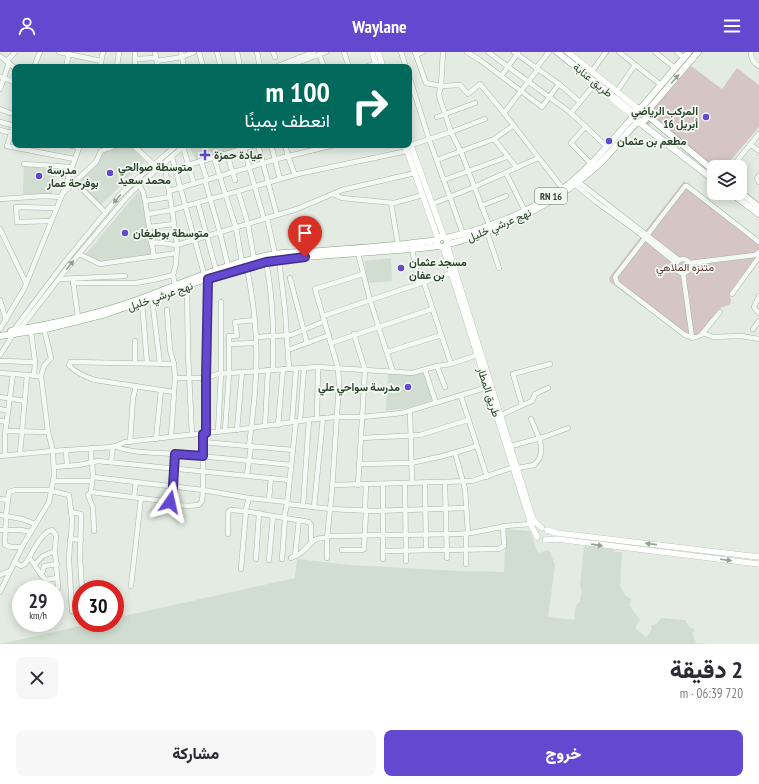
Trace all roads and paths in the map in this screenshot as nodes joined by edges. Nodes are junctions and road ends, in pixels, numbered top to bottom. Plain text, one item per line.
1 (16, 52) edge
2 (40, 52) edge
3 (59, 52) edge
4 (104, 52) edge
5 (119, 52) edge
6 (135, 52) edge
7 (155, 52) edge
8 (194, 52) edge
9 (199, 52) edge
10 (218, 52) edge
11 (237, 52) edge
12 (257, 52) edge
13 (314, 52) edge
14 (326, 52) edge
15 (344, 52) edge
16 (372, 52) edge
17 (378, 52) edge
18 (401, 52) edge
19 (423, 52) edge
20 (443, 52) edge
21 (467, 52) edge
22 (488, 52) edge
23 (549, 52) edge
24 (556, 52) edge
25 (561, 52) edge
26 (568, 52) edge
27 (606, 52) edge
28 (619, 52) edge
29 (655, 52) edge
30 (677, 52) edge
31 (689, 52) edge
32 (698, 52) edge
33 (751, 52) edge
34 (415, 53) edge
35 (517, 53) edge
36 (69, 54) edge
37 (181, 54) edge
38 (319, 54) junction
39 (577, 54) edge
40 (0, 56) edge
41 (684, 58) junction
42 (135, 59) junction
43 (156, 60) junction
44 (101, 61) junction
45 (8, 62) junction
46 (35, 64) edge
47 (67, 64) edge
48 (100, 64) edge
49 (117, 64) edge
50 (136, 64) edge
51 (157, 64) edge
52 (183, 64) edge
53 (202, 64) edge
54 (220, 64) edge
55 (239, 64) edge
56 (259, 64) edge
57 (284, 64) edge
58 (301, 64) edge
59 (323, 64) edge
60 (348, 64) edge
61 (377, 64) edge
62 (382, 64) edge
63 (405, 64) edge
64 (12, 65) edge
65 (635, 65) junction
66 (508, 66) junction
67 (759, 66) edge
68 (675, 68) junction
69 (537, 69) junction
70 (592, 71) junction
71 (500, 76) junction
72 (2, 78) edge
73 (12, 81) edge
74 (529, 81) junction
75 (559, 84) junction
76 (412, 85) edge
77 (594, 85) junction
78 (661, 85) junction
79 (441, 86) junction
80 (0, 89) edge
81 (617, 91) junction
82 (520, 92) junction
83 (550, 97) junction
84 (580, 102) junction
85 (475, 103) dead end
86 (652, 105) junction
87 (639, 108) junction
88 (0, 110) edge
89 (504, 112) junction
90 (10, 113) dead end
91 (571, 113) junction
92 (445, 114) junction
93 (647, 114) junction
94 (437, 117) dead end
95 (485, 119) dead end
96 (0, 122) edge
97 (643, 122) junction
98 (12, 124) edge
99 (514, 125) junction
100 (586, 126) junction
101 (0, 130) edge
102 (451, 132) junction
103 (12, 133) edge
104 (759, 134) edge
105 (12, 135) edge
106 (429, 139) junction
107 (494, 140) junction
108 (412, 144) edge
109 (750, 144) junction
110 (12, 146) edge
111 (607, 146) junction
112 (28, 148) edge
113 (78, 148) edge
114 (110, 148) edge
115 (136, 148) edge
116 (173, 148) edge
117 (182, 148) edge
118 (184, 148) edge
119 (242, 148) edge
120 (244, 148) edge
121 (258, 148) edge
122 (272, 148) edge
123 (286, 148) edge
124 (321, 148) edge
125 (397, 148) edge
126 (409, 148) edge
127 (409, 148) edge
128 (101, 151) joint
129 (759, 151) edge
130 (461, 152) junction
131 (227, 154) junction
132 (288, 156) junction
133 (172, 157) junction
134 (507, 157) junction
135 (214, 158) junction
136 (538, 158) junction
137 (74, 159) junction
138 (275, 160) junction
139 (436, 160) junction
140 (737, 160) edge
141 (201, 161) junction
142 (164, 163) junction
143 (24, 164) dead end
144 (262, 164) junction
145 (591, 164) junction
146 (153, 165) junction
147 (188, 165) junction
148 (71, 167) junction
149 (250, 167) junction
150 (707, 167) edge
151 (517, 168) junction
152 (157, 169) junction
153 (707, 171) edge
154 (233, 172) junction
155 (469, 172) junction
156 (415, 173) junction
157 (506, 173) junction
158 (707, 174) edge
159 (295, 175) junction
160 (220, 176) junction
161 (759, 176) edge
162 (280, 179) junction
163 (206, 180) junction
164 (235, 180) dead end
165 (444, 180) junction
166 (75, 182) junction
167 (576, 182) junction
168 (759, 182) edge
169 (268, 183) junction
170 (194, 184) junction
171 (139, 185) junction
172 (255, 187) junction
173 (474, 187) junction
174 (180, 188) junction
175 (563, 189) junction
176 (238, 191) junction
177 (169, 194) junction
178 (333, 194) junction
179 (62, 195) junction
180 (226, 195) junction
181 (423, 195) junction
182 (506, 196) dead end
183 (449, 197) junction
184 (747, 198) edge
185 (0, 199) edge
186 (210, 200) junction
187 (740, 200) edge
188 (145, 202) junction
189 (198, 203) junction
190 (391, 203) junction
191 (432, 204) junction
192 (186, 206) junction
193 (481, 206) junction
194 (759, 207) edge
195 (56, 208) junction
196 (172, 210) junction
197 (525, 211) junction
198 (106, 213) junction
199 (148, 214) junction
200 (759, 214) edge
201 (277, 215) junction
202 (266, 219) junction
203 (51, 221) junction
204 (174, 224) junction
205 (248, 224) junction
206 (490, 225) junction
207 (149, 227) junction
208 (236, 228) junction
209 (0, 229) edge
210 (487, 232) junction
211 (220, 233) junction
212 (463, 234) junction
213 (1, 236) edge
214 (646, 236) junction
215 (207, 237) junction
216 (195, 240) junction
217 (443, 242) junction
218 (759, 242) edge
219 (151, 243) junction
220 (177, 245) junction
221 (398, 245) junction
222 (412, 249) junction
223 (759, 252) edge
224 (177, 253) junction
225 (358, 253) junction
226 (79, 254) junction
227 (275, 254) junction
228 (154, 257) junction
229 (759, 257) edge
230 (254, 259) junction
231 (279, 260) junction
232 (266, 262) junction
233 (677, 262) junction
234 (690, 264) junction
235 (244, 265) junction
236 (228, 266) junction
237 (499, 268) dead end
238 (216, 270) junction
239 (454, 272) junction
240 (683, 273) junction
241 (173, 274) junction
242 (363, 274) junction
243 (125, 276) dead end
244 (206, 276) junction
245 (290, 278) dead end
246 (59, 279) junction
247 (73, 281) junction
248 (26, 283) junction
249 (424, 283) junction
250 (419, 284) junction
251 (175, 285) junction
252 (187, 286) junction
253 (732, 294) dead end
254 (759, 296) edge
255 (152, 299) junction
256 (0, 300) edge
257 (370, 300) junction
258 (142, 302) junction
259 (221, 302) dead end
260 (432, 309) junction
261 (167, 310) dead end
262 (720, 312) dead end
263 (759, 313) edge
264 (78, 317) junction
265 (324, 318) junction
266 (6, 320) junction
267 (255, 320) junction
268 (759, 322) edge
269 (378, 326) junction
270 (44, 329) junction
271 (753, 329) dead end
272 (304, 330) junction
273 (0, 331) edge
274 (31, 332) junction
275 (14, 333) junction
276 (703, 333) junction
277 (354, 334) junction
278 (274, 335) junction
279 (287, 335) junction
280 (329, 335) junction
281 (441, 335) junction
282 (0, 336) edge
283 (256, 337) junction
284 (692, 338) junction
285 (759, 339) edge
286 (135, 341) dead end
287 (256, 343) junction
288 (307, 343) junction
289 (331, 343) junction
290 (229, 344) junction
291 (288, 350) junction
292 (387, 352) junction
293 (0, 355) edge
294 (477, 355) junction
295 (0, 361) edge
296 (35, 362) junction
297 (135, 363) junction
298 (147, 364) junction
299 (160, 364) junction
300 (174, 364) junction
301 (451, 364) junction
302 (550, 364) dead end
303 (437, 366) junction
304 (318, 367) junction
305 (304, 368) junction
306 (338, 368) junction
307 (283, 369) junction
308 (289, 369) junction
309 (296, 369) junction
310 (271, 370) junction
311 (365, 370) junction
312 (425, 370) junction
313 (256, 371) junction
314 (242, 372) junction
315 (393, 372) junction
316 (0, 373) edge
317 (229, 373) junction
318 (13, 374) junction
319 (221, 374) junction
320 (27, 375) junction
321 (34, 376) junction
322 (41, 376) junction
323 (175, 378) junction
324 (189, 378) junction
325 (206, 378) junction
326 (136, 386) junction
327 (445, 387) dead end
328 (490, 387) junction
329 (548, 388) dead end
330 (161, 390) junction
331 (174, 392) junction
332 (461, 396) junction
333 (0, 397) edge
334 (10, 398) junction
335 (25, 400) junction
336 (436, 403) junction
337 (522, 405) junction
338 (0, 409) edge
339 (8, 411) junction
340 (410, 412) junction
341 (501, 415) junction
342 (336, 417) junction
343 (362, 417) junction
344 (317, 418) junction
345 (323, 418) junction
346 (531, 419) dead end
347 (309, 420) junction
348 (468, 420) junction
349 (0, 421) edge
350 (296, 421) junction
351 (7, 422) junction
352 (278, 424) junction
353 (265, 426) junction
354 (251, 428) junction
355 (568, 428) dead end
356 (237, 430) junction
357 (226, 431) junction
358 (22, 432) junction
359 (48, 432) junction
360 (218, 432) junction
361 (4, 433) edge
362 (205, 434) junction
363 (192, 436) junction
364 (410, 436) junction
365 (171, 437) junction
366 (361, 438) junction
367 (156, 439) junction
368 (538, 439) junction
369 (130, 442) junction
370 (203, 442) junction
371 (3, 446) edge
372 (114, 446) junction
373 (250, 446) junction
374 (476, 446) junction
375 (511, 446) junction
376 (91, 448) junction
377 (66, 450) junction
378 (293, 450) junction
379 (52, 451) junction
380 (455, 453) junction
381 (20, 454) junction
382 (175, 454) junction
383 (2, 455) edge
384 (203, 456) junction
385 (249, 461) junction
386 (91, 462) junction
387 (111, 462) junction
388 (411, 463) junction
389 (359, 464) junction
390 (291, 465) junction
391 (67, 466) junction
392 (54, 467) junction
393 (516, 468) junction
394 (174, 469) junction
395 (203, 471) junction
396 (247, 475) junction
397 (487, 476) junction
398 (271, 478) junction
399 (93, 479) junction
400 (289, 480) junction
401 (53, 481) junction
402 (136, 482) junction
403 (464, 482) junction
404 (405, 483) junction
405 (412, 483) junction
406 (425, 483) junction
407 (445, 483) junction
408 (366, 484) junction
409 (383, 484) junction
410 (333, 485) junction
411 (358, 485) junction
412 (173, 486) junction
413 (203, 490) junction
414 (51, 491) junction
415 (91, 492) junction
416 (134, 496) junction
417 (141, 498) junction
418 (249, 498) junction
419 (0, 499) edge
420 (269, 499) junction
421 (8, 500) junction
422 (172, 502) junction
423 (287, 503) junction
424 (303, 506) junction
425 (314, 507) junction
426 (466, 508) junction
427 (331, 509) junction
428 (446, 509) junction
429 (366, 510) junction
430 (405, 510) junction
431 (425, 510) junction
432 (245, 511) junction
433 (383, 511) junction
434 (71, 512) junction
435 (259, 513) junction
436 (0, 515) edge
437 (6, 515) junction
438 (273, 516) junction
439 (285, 518) junction
440 (299, 520) junction
441 (35, 524) junction
442 (531, 524) junction
443 (503, 526) junction
444 (544, 529) junction
445 (0, 530) edge
446 (6, 530) junction
447 (94, 531) dead end
448 (31, 532) junction
449 (228, 534) dead end
450 (425, 534) junction
451 (446, 534) junction
452 (467, 534) junction
453 (365, 535) junction
454 (383, 535) junction
455 (405, 535) junction
456 (583, 536) junction
457 (328, 537) junction
458 (537, 537) junction
459 (70, 540) dead end
460 (81, 540) junction
461 (545, 540) junction
462 (619, 540) junction
463 (582, 542) junction
464 (311, 543) junction
465 (3, 545) edge
466 (673, 546) junction
467 (22, 547) junction
468 (618, 548) junction
469 (426, 549) junction
470 (342, 550) dead end
471 (406, 550) junction
472 (447, 550) junction
473 (466, 550) junction
474 (55, 551) junction
475 (383, 551) junction
476 (672, 553) junction
477 (759, 557) edge
478 (29, 558) junction
479 (327, 558) dead end
480 (447, 558) dead end
481 (256, 559) dead end
482 (282, 559) dead end
483 (383, 559) dead end
484 (269, 560) dead end
485 (406, 561) dead end
486 (14, 562) junction
487 (35, 564) junction
488 (56, 564) junction
489 (466, 564) dead end
490 (759, 564) edge
491 (241, 569) dead end
492 (10, 571) junction
493 (40, 574) junction
494 (0, 575) edge
495 (57, 578) joint
496 (82, 580) edge
497 (131, 586) dead end
498 (0, 592) edge
499 (72, 611) dead end

1 - 45 street
2 - 46 street
3 - 36 street
4 - 44 street
5 - 49 street
6 - 42 street
7 - 43 street
8 - 37 street
9 - 53 street
10 - 54 street
11 - 55 street
12 - 56 street
13 - 57 street
14 - 38 street
15 - 60 street
16 - 61 main road
17 - 62 main road
18 - 63 street
19 - 34 street
20 - 79 street
21 - 71 street
22 - 66 street
23 - 69 street
24 - 25 highway, طريق عنابة
24 - 77 main road
26 - 39 main road
27 - 70 street
28 - 65 street
29 - 68 street
30 - 41 street
31 - 41 highway
86 -> 32 highway
33 - 67 street
34 - 79 street
35 - 66 street
35 - 69 street
36 - 44 street
36 - 47 street
37 - 43 street
37 - 52 street
38 - 58 street
38 - 59 street
39 - 70 main road
40 - 45 street
41 - 68 highway
42 - 43 street
42 - 50 street
43 - 51 street
44 - 48 street
45 - 64 street
45 - 72 street
65 - 78 street
65 - 81 street
66 - 71 street
66 - 74 street
68 - 78 highway
69 - 74 street
69 - 75 street
70 - 81 main road
71 - 82 street
72 - 73 street
72 - 80 street
74 - 82 street
74 - 83 street
75 - 83 street
75 - 84 street
76 - 106 street
77 - 84 street
77 - 97 main road
78 - 87 highway
79 - 89 street
79 - 92 street
81 - 87 main road
82 - 83 street
82 - 89 street
83 - 91 street
84 - 91 street
85 - 92 street
86 - 93 highway
86 - 97 highway
87 - 93 highway
87 - 97 highway
88 - 90 street
89 - 99 street
91 - 100 street
92 - 94 street
92 - 102 street
93 - 97 highway
93 - 97 highway
95 - 102 street
96 - 98 street
97 - 111 highway, نهج عرشي خليل / RN 16
97 - 150 highway
97 - 153 highway
97 - 158 highway
97 - 167 highway, نهج عرشي خليل / RN 16
99 - 107 street
99 - 136 street
100 - 111 street
100 - 145 street
101 - 103 street
102 - 106 street
102 - 130 street
104 - 109 street
105 - 110 street
106 - 108 street
106 - 139 street
107 - 130 street
107 - 134 street
109 - 129 street
109 - 140 street
111 - 145 highway, نهج عرشي خليل / RN 16
112 - 137 street
113 - 137 street
114 - 128 street
115 - 146 street
116 - 146 street
117 - 133 street
118 - 147 street
119 - 131 street
120 - 149 street
121 - 144 street
122 - 138 street
123 - 132 street
124 - 132 street
125 - 159 street
126 - 156 main road, طريق المطار
127 - 191 main road, طريق المطار
128 - 166 street
130 - 139 street
130 - 155 street
131 - 135 street
131 - 154 street
132 - 138 street
132 - 159 street
133 - 142 street
133 - 174 street
134 - 151 street
134 - 155 street
135 - 141 street
135 - 160 street
136 - 151 street
136 - 175 street
137 - 148 street
138 - 144 street
138 - 162 street
139 - 165 street
141 - 147 street
141 - 163 street
142 - 152 street
142 - 177 street
143 - 148 street
144 - 149 street
144 - 169 street
145 - 167 highway, نهج عرشي خليل / RN 16
146 - 152 street
146 -> 198 street
147 - 170 street
148 - 179 street
149 - 154 street
149 - 172 street
151 - 157 street
152 - 171 street
154 - 160 street
154 - 164 street
155 - 165 street
155 - 173 street
156 - 178 street
156 - 181 main road, طريق المطار
157 - 173 street
157 - 197 street
159 - 162 street
160 - 163 street
160 - 180 street
161 - 168 street
162 - 169 street
163 - 170 street
163 - 186 street
165 - 183 street
166 - 179 street
166 - 198 street
167 - 175 highway, نهج عرشي خليل / RN 16
167 - 210 highway, نهج عرشي خليل / RN 16
167 - 214 street
169 - 172 street
169 - 201 street
170 - 174 street
171 - 188 street
171 - 226 street
172 - 176 street
172 - 202 street
173 - 183 street
173 - 193 street
174 - 177 street
174 - 192 street
175 - 197 highway, نهج عرشي خليل / RN 16
176 - 180 street
176 - 205 street
177 - 188 street
177 - 196 street
178 - 190 street
178 - 201 street
179 - 185 street
179 - 195 street
180 - 186 street
180 - 208 street
181 - 190 street
181 - 217 main road, طريق المطار
182 - 193 street
183 - 191 street
183 - 212 street
184 - 194 highway
186 - 189 street
186 - 211 street
187 - 200 highway
188 - 199 street
189 - 192 street
189 - 215 street
190 - 221 street
191 - 217 main road, طريق المطار
192 - 196 street
192 - 216 street
193 - 206 street
195 - 203 street
195 - 203 street
196 - 199 street
196 - 204 street
197 - 206 highway, نهج عرشي خليل / RN 16
198 - 275 street
199 - 207 street
201 - 202 street
202 - 205 street
202 - 227 street
203 - 248 street
204 - 207 street
204 - 220 street
205 - 208 street
205 - 230 street
206 - 212 highway, نهج عرشي خليل / RN 16
207 - 219 street
208 - 211 street
208 - 235 street
209 - 213 street
210 - 217 highway, نهج عرشي خليل / RN 16
210 - 237 street
211 - 215 street
211 - 236 street
212 - 217 highway, نهج عرشي خليل / RN 16
213 - 248 street
214 - 218 street
214 - 233 street
214 - 284 street
215 - 216 street
215 - 238 street
216 - 220 street
216 - 244 street
217 - 221 highway, نهج عرشي خليل / RN 16
217 - 222 highway, نهج عرشي خليل / RN 16
217 - 239 main road, طريق المطار
219 - 220 street
219 - 228 street
220 - 224 street
221 - 227 highway, نهج عرشي خليل / RN 16
222 - 225 highway, نهج عرشي خليل / RN 16
222 - 250 street
223 - 234 street
224 - 228 street
224 - 241 street
225 - 231 highway, نهج عرشي خليل / RN 16
225 - 242 street
226 - 228 street
246 -> 226 street
227 - 230 highway, نهج عرشي خليل / RN 16
229 - 253 street
230 - 235 highway, نهج عرشي خليل / RN 16
231 - 232 highway, نهج عرشي خليل / RN 16
231 - 279 street
232 - 235 highway, نهج عرشي خليل / RN 16
232 - 278 street
233 - 234 street
233 - 240 street
234 - 240 street
235 - 236 highway, نهج عرشي خليل / RN 16
235 - 244 highway, نهج عرشي خليل / RN 16
235 - 267 street
236 - 238 highway, نهج عرشي خليل / RN 16
238 - 244 highway, نهج عرشي خليل / RN 16
239 - 249 street
239 - 294 main road, طريق المطار
239 - 328 main road, طريق المطار
240 - 284 street
241 - 247 street
241 - 251 street
242 - 257 street
242 - 265 street
243 - 247 street
244 - 251 highway, نهج عرشي خليل / RN 16
244 - 252 highway, نهج عرشي خليل / RN 16
244 - 325 street
245 - 272 street
246 - 247 street
246 - 275 street
247 - 264 street
248 - 266 street
249 - 250 street
249 - 260 street
250 - 257 street
251 - 264 highway, نهج عرشي خليل / RN 16
252 - 255 highway, نهج عرشي خليل / RN 16
252 - 324 street
254 - 263 street
255 - 258 highway, نهج عرشي خليل / RN 16
255 - 299 street
256 - 266 street
257 - 265 street
257 - 269 street
258 - 270 highway, نهج عرشي خليل / RN 16
258 - 298 street
259 - 319 street
260 - 269 street
260 - 281 street
261 - 300 street
262 - 276 street
264 - 275 highway, نهج عرشي خليل / RN 16
265 - 272 street
265 - 280 street
266 - 273 street
267 - 283 street
267 - 290 street
268 - 271 street
269 - 277 street
269 - 292 street
270 - 274 highway, نهج عرشي خليل / RN 16
270 - 322 street
272 - 279 street
272 - 288 street
273 - 275 highway, نهج عرشي خليل / RN 16
274 - 275 highway, نهج عرشي خليل / RN 16
274 - 296 street
275 - 282 highway, نهج عرشي خليل / RN 16
275 - 293 street
276 - 284 street
276 - 285 street
277 - 289 street
277 - 311 street
278 - 279 street
278 - 283 street
278 - 310 street
279 - 291 street
280 - 288 street
280 - 289 street
281 - 292 street
281 - 301 street
283 - 287 street
286 - 297 street
287 - 290 street
287 - 313 street
288 - 291 street
289 - 306 street
290 - 317 street
291 - 308 street
292 - 315 street
294 - 301 street
294 - 328 main road, طريق المطار
295 - 296 street
296 - 321 street
297 - 298 street
297 - 326 street
298 - 299 street
299 - 300 street
300 - 323 street
301 - 303 street
302 - 337 street
303 - 312 street
303 - 327 street
304 - 305 street
304 - 306 street
304 - 344 street
305 - 309 street
305 - 350 street
306 - 311 street
306 - 342 street
307 - 308 street
307 - 310 street
307 - 352 street
308 - 309 street
309 - 350 street
310 - 313 street
310 - 353 street
311 - 315 street
311 - 343 street
312 - 315 street
312 - 336 street
313 - 314 street
313 - 354 street
314 - 317 street
314 - 356 street
316 - 318 street
317 - 319 street
317 - 357 street
318 - 320 street
318 - 334 street
319 - 325 street
319 - 360 street
320 - 321 street
320 - 335 street
321 - 322 street
322 - 359 street
323 - 324 street
323 - 331 street
324 - 325 street
324 - 363 street
325 - 362 street
326 - 330 street
326 - 369 street
328 - 332 street
328 - 341 main road, طريق المطار
328 - 393 main road, طريق المطار
329 - 337 street
330 - 331 street
330 - 367 street
331 - 365 street
332 - 336 street
332 - 348 street
333 - 334 street
334 - 335 street
334 - 339 street
335 - 358 street
336 - 340 street
337 - 341 street
338 - 339 street
339 - 351 street
340 - 343 street
340 - 364 street
341 - 375 main road, طريق المطار
342 - 343 street
342 - 345 street
342 - 410 street
343 - 366 street
344 - 345 street
344 - 347 street
345 - 425 street
346 - 368 street
347 - 350 street
347 - 424 street
348 - 364 street
348 - 374 street
349 - 351 street
350 - 352 street
350 - 378 street
351 - 361 street
352 - 353 street
353 - 354 street
354 - 356 street
354 - 373 street
355 - 368 street
356 - 357 street
357 - 360 street
358 - 359 street
358 - 361 street
358 - 381 street
359 - 379 street
360 - 362 street
361 - 371 street
362 - 363 street
362 - 370 street
363 - 365 street
364 - 366 street
364 - 388 street
365 - 367 street
366 - 389 street
367 - 369 street
368 - 375 street
368 - 393 street
369 - 372 street
370 - 373 street
370 - 384 street
371 - 383 street
372 - 376 street
372 - 382 street
372 - 387 street
373 - 378 street
373 - 385 street
374 - 380 street
374 - 397 street
375 - 393 main road, طريق المطار
376 - 377 street
376 - 386 street
377 - 379 street
377 - 391 street
378 - 390 street
379 - 381 street
379 - 392 street
380 - 388 street
380 - 403 street
381 - 383 street
382 - 384 street
382 - 394 street
384 - 385 street
384 - 395 street
385 - 390 street
385 - 396 street
386 - 387 street
386 - 391 street
386 - 399 street
387 - 394 street
388 - 389 street
388 - 405 street
389 - 411 street
390 - 400 street
391 - 392 street
392 - 401 street
393 - 397 street
393 - 442 main road, طريق المطار
393 - 444 main road, طريق المطار
394 - 395 street
394 - 412 street
395 - 396 street
395 - 413 street
396 - 398 street
397 - 403 street
398 - 400 street
398 - 420 street
399 - 401 street
399 - 402 street
399 - 415 street
400 - 423 street
401 - 414 street
402 - 412 street
402 - 416 street
403 - 407 street
403 - 426 street
404 - 405 street
404 - 409 street
404 - 430 street
405 - 406 street
406 - 407 street
406 - 431 street
407 - 428 street
408 - 409 street
408 - 411 street
408 - 429 street
409 - 433 street
410 - 411 street
410 - 427 street
412 - 413 street
412 - 422 street
413 - 418 street
413 - 422 street
414 - 421 street
414 - 434 street
414 - 441 street
415 - 416 street
415 - 447 street
416 - 417 street
417 - 422 street
417 - 497 street
418 - 420 street
418 - 432 street
419 - 421 street
420 - 423 street
421 - 437 street
423 - 424 street
423 - 439 street
424 - 425 street
425 - 427 street
426 - 428 street
426 - 452 street
427 - 429 street
427 - 457 street
428 - 431 street
428 - 451 street
429 - 433 street
429 - 453 street
430 - 431 street
430 - 433 street
430 - 455 street
431 - 450 street
432 - 435 street
432 - 449 street
432 - 491 street
433 - 454 street
434 - 460 street
434 - 460 street
435 - 438 street
435 - 481 street
436 - 437 street
437 - 441 street
437 - 446 street
438 - 439 street
438 - 484 street
439 - 440 street
439 - 482 street
440 - 464 street
440 - 464 street
441 - 448 street
442 - 443 street
442 - 458 main road, طريق المطار
443 - 452 street
443 - 473 street
444 - 456 main road
444 - 458 main road
444 - 461 main road
445 - 446 street
446 - 448 street
446 - 465 street
448 - 467 street
450 - 451 street
450 - 455 street
450 - 469 street
451 - 452 street
451 - 472 street
452 - 473 street
453 - 454 street
453 - 457 street
453 - 470 street
454 - 455 street
454 - 475 street
455 - 471 street
456 - 462 main road
456 - 463 main road
457 - 464 street
457 - 479 street
458 - 461 main road
459 - 499 street
460 - 496 street
461 - 463 main road
466 -> 462 main road
462 - 468 main road
463 -> 468 main road
465 - 467 street
466 - 476 main road
466 - 477 main road
467 - 486 street
468 - 476 main road
469 - 471 street
469 - 472 street
471 - 475 street
471 - 485 street
472 - 473 street
472 - 480 street
473 - 489 street
474 - 478 street
474 - 487 street
474 - 488 street
475 - 483 street
476 -> 490 main road
478 - 486 street
478 - 487 street
486 - 492 street
487 - 493 street
488 - 493 street
488 - 495 street
492 - 494 street
492 - 498 street
493 - 495 street

